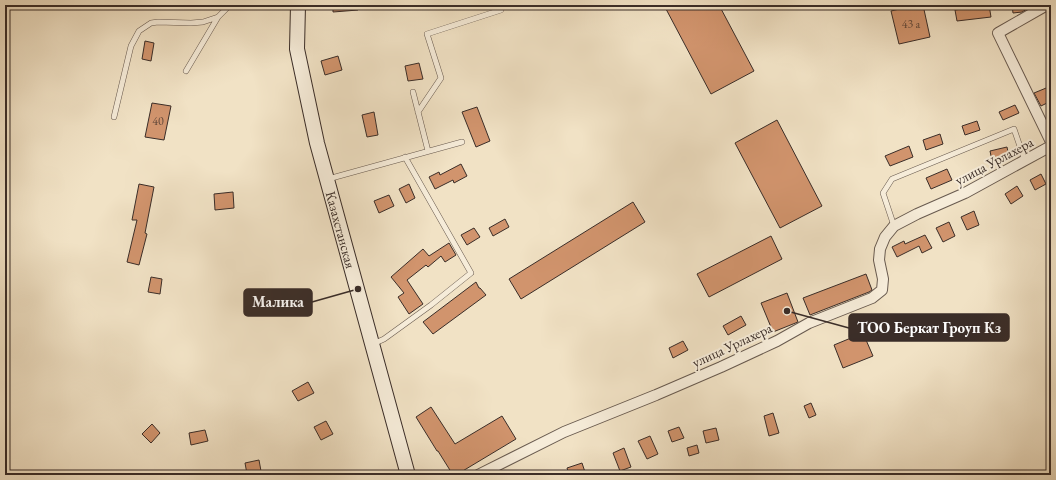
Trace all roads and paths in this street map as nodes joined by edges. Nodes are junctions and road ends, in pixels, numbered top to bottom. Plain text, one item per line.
1 (230, 5) edge
2 (298, 5) edge
3 (503, 5) edge
4 (1047, 5) edge
5 (218, 17) junction
6 (186, 71) dead end
7 (413, 92) dead end
8 (418, 112) junction
9 (114, 117) dead end
10 (462, 142) dead end
11 (1051, 142) edge
12 (1051, 146) edge
13 (428, 151) junction
14 (405, 157) junction
15 (1025, 161) junction
16 (328, 179) junction
17 (894, 226) junction
18 (373, 344) junction
19 (408, 475) edge
20 (478, 475) edge

1 - 5 lane
2 - 16 main road, Казахстанская
3 - 8 lane
4 - 11 street
5 - 6 lane
5 - 9 lane
7 - 8 lane
8 - 13 lane
10 - 13 lane
12 - 15 street, улица Урлахера
13 - 14 lane
14 - 16 lane
14 - 18 lane
15 - 17 street, улица Урлахера
15 - 17 lane
16 - 18 main road, Казахстанская
17 - 20 street, улица Урлахера
18 - 19 main road, Казахстанская

